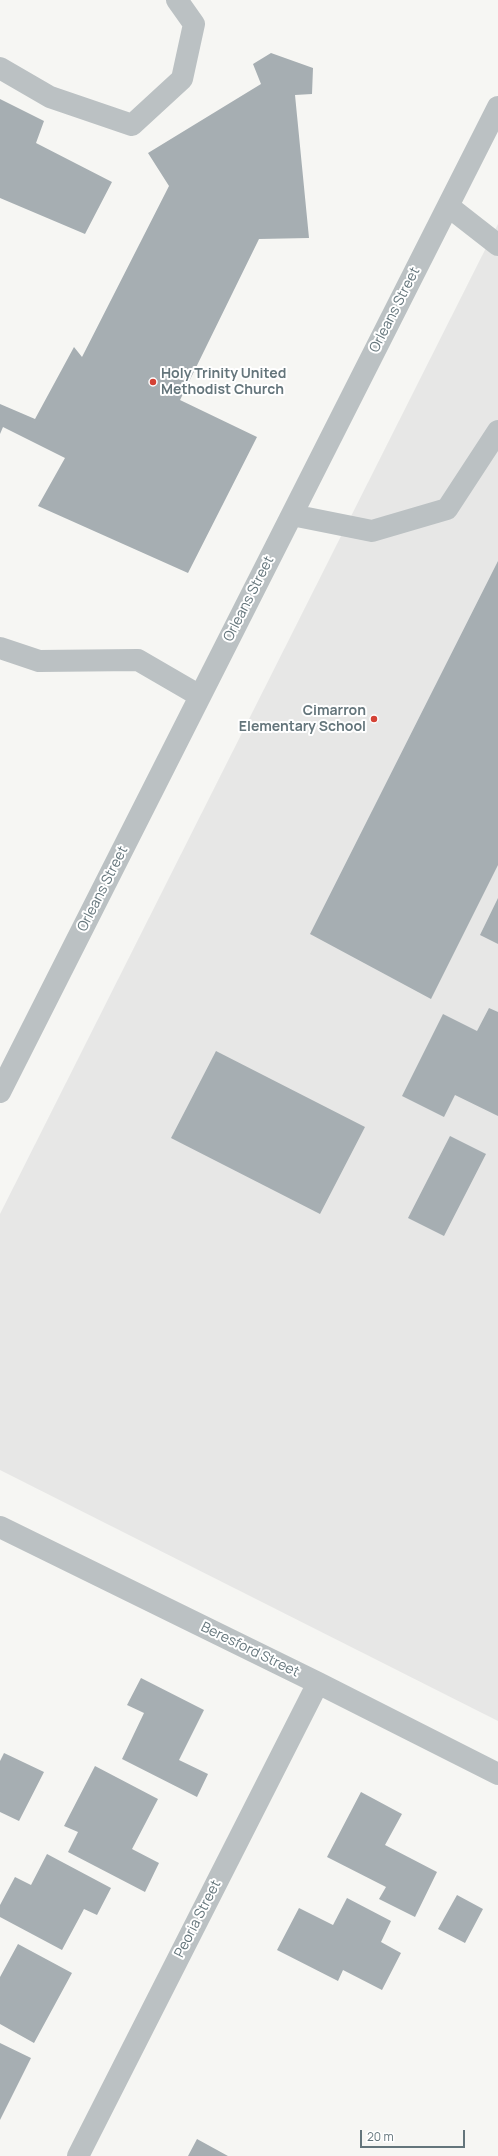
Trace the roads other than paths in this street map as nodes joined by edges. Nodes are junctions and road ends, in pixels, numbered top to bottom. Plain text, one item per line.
1 (177, 0) edge
2 (0, 68) edge
3 (498, 107) edge
4 (448, 206) junction
5 (498, 245) edge
6 (498, 431) edge
7 (292, 515) junction
8 (0, 648) edge
9 (200, 696) junction
10 (0, 1092) edge
11 (0, 1527) edge
12 (318, 1683) junction
13 (498, 1774) edge
14 (78, 2156) edge

1 - 2 street
3 - 4 street, Orleans Street
4 - 5 street
4 - 7 street, Orleans Street
6 - 7 street
7 - 9 street, Orleans Street
8 - 9 street
9 - 10 street, Orleans Street
11 - 12 street, Beresford Street
12 - 13 street, Beresford Street
12 - 14 street, Peoria Street

